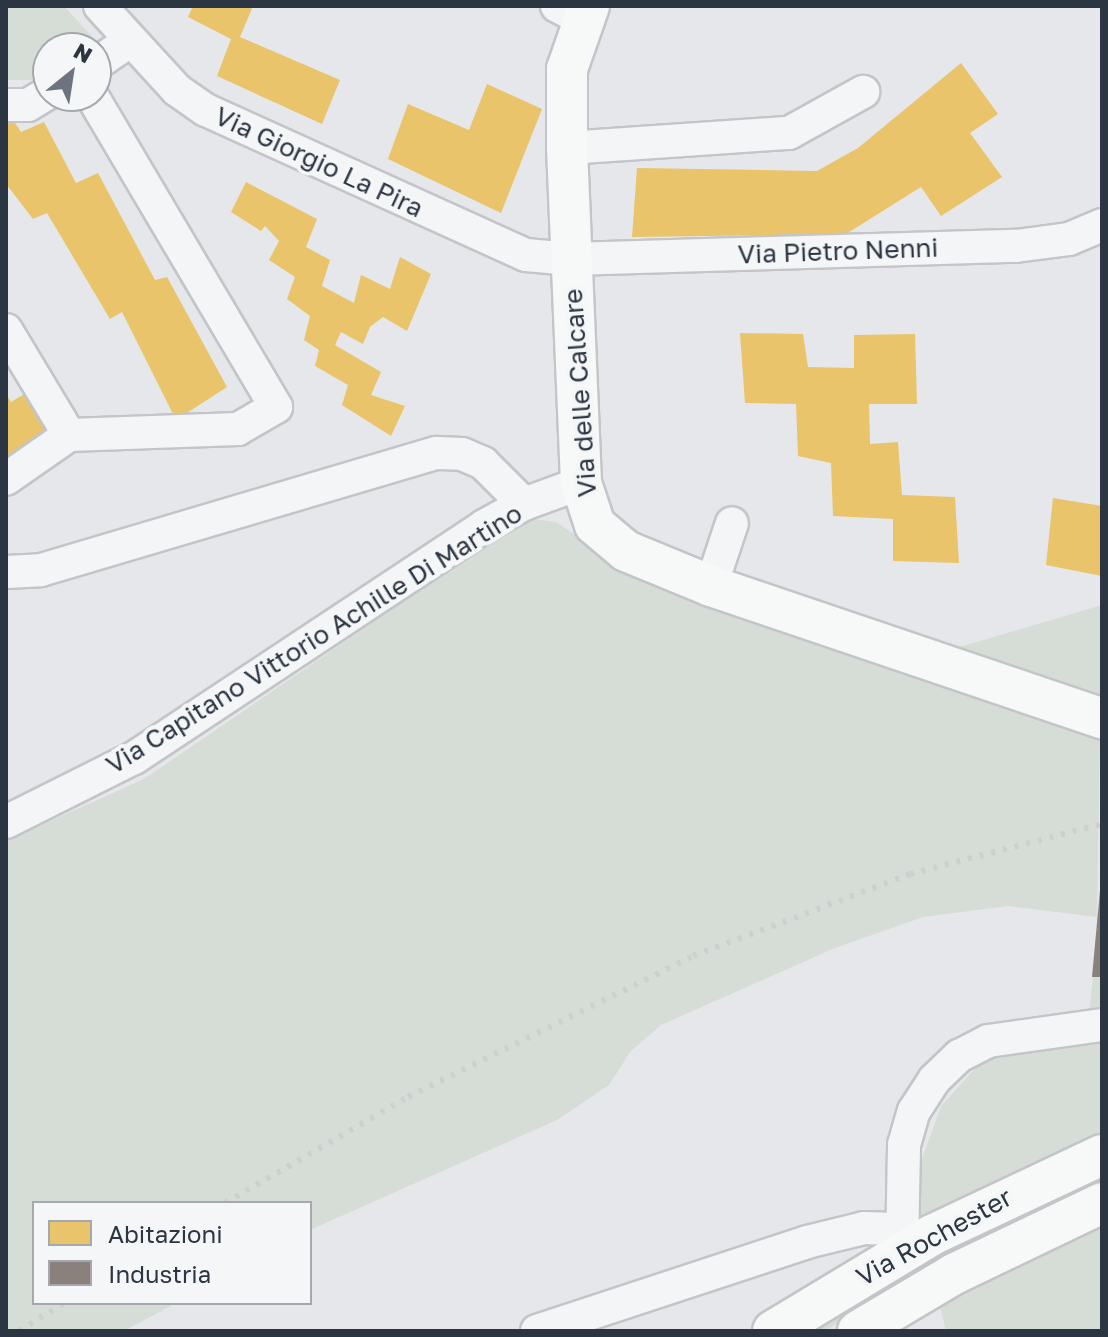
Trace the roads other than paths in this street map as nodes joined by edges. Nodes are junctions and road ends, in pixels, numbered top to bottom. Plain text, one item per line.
1 (100, 6) edge
2 (576, 10) edge
3 (131, 40) junction
4 (112, 53) edge
5 (863, 92) dead end
6 (32, 103) edge
7 (6, 105) edge
8 (101, 112) edge
9 (567, 148) junction
10 (1102, 225) edge
11 (571, 259) junction
12 (6, 330) edge
13 (69, 435) junction
14 (6, 479) edge
15 (581, 483) junction
16 (524, 504) junction
17 (732, 523) dead end
18 (6, 572) edge
19 (711, 586) junction
20 (1102, 718) edge
21 (6, 822) edge
22 (1102, 1025) edge
23 (1102, 1155) edge
24 (1102, 1203) edge
25 (902, 1241) junction
26 (537, 1331) edge
27 (773, 1331) edge
28 (858, 1331) edge

1 - 3 street, Via Giorgio La Pira
2 - 9 main road, Via delle Calcare
3 - 4 street
3 - 11 street, Via Giorgio La Pira
5 - 9 street
6 - 7 street
8 - 13 street
9 - 11 main road, Via delle Calcare
10 - 11 street, Via Pietro Nenni
11 - 15 main road, Via delle Calcare
12 - 13 street
13 - 14 street
15 - 16 street, Via Capitano Vittorio Achille Di Martino
15 - 19 main road, Via delle Calcare
16 - 18 street
16 - 21 street, Via Capitano Vittorio Achille Di Martino
17 - 19 street
19 - 20 main road, Via delle Calcare
22 - 25 street
23 - 25 main road, Via Rochester
24 - 28 main road, Via Rochester
25 - 26 street
25 - 27 main road, Via Rochester

